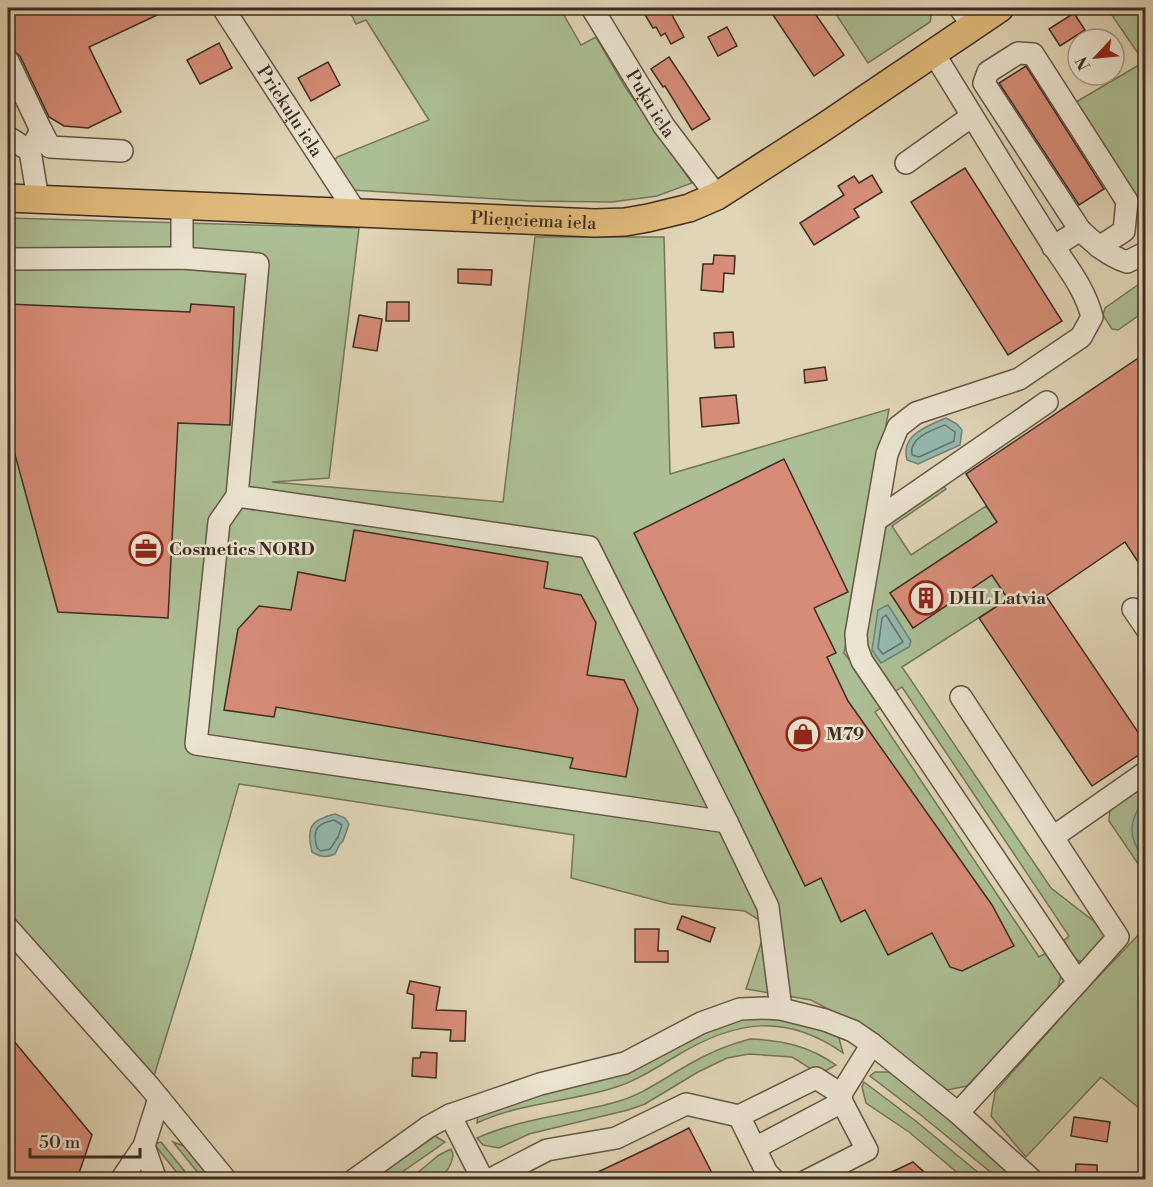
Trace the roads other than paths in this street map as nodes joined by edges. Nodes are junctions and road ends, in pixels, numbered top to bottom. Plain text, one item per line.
1 (224, 8) edge
2 (592, 8) edge
3 (1000, 8) edge
4 (967, 17) edge
5 (933, 52) junction
6 (8, 61) edge
7 (972, 116) junction
8 (41, 130) junction
9 (8, 137) edge
10 (30, 151) junction
11 (122, 151) dead end
12 (906, 163) dead end
13 (717, 196) junction
14 (8, 198) edge
15 (38, 199) junction
16 (182, 206) junction
17 (357, 214) junction
18 (1080, 230) junction
19 (1053, 247) junction
20 (1099, 247) junction
21 (1143, 254) dead end
22 (182, 258) junction
23 (8, 259) edge
24 (1047, 402) dead end
25 (237, 496) junction
26 (876, 520) junction
27 (1133, 609) dead end
28 (1146, 628) edge
29 (961, 697) dead end
30 (1146, 772) edge
31 (727, 822) junction
32 (1053, 837) junction
33 (8, 928) edge
34 (1078, 982) junction
35 (781, 1009) junction
36 (872, 1044) junction
37 (159, 1098) junction
38 (841, 1098) junction
39 (958, 1113) junction
40 (450, 1115) junction
41 (739, 1116) junction
42 (144, 1146) junction
43 (755, 1148) junction
44 (121, 1179) edge
45 (156, 1179) edge
46 (226, 1179) edge
47 (354, 1179) edge
48 (483, 1179) edge
49 (489, 1179) edge
50 (774, 1179) edge
51 (808, 1179) edge
52 (1032, 1179) edge

1 - 17 street, Priekuļu iela
2 - 13 street, Puķu iela
3 - 4 main road, Plieņciema iela
4 - 5 main road, Plieņciema iela
5 - 7 street
5 - 13 main road, Plieņciema iela
6 - 8 street
7 - 12 street
7 - 19 street
8 - 10 street
8 - 11 street
9 - 10 street
10 - 15 street
13 - 17 main road, Plieņciema iela
14 - 15 main road, Plieņciema iela
15 - 16 main road, Plieņciema iela
16 - 17 main road, Plieņciema iela
16 - 22 street
18 - 19 street
18 - 20 street
18 - 20 street
19 - 26 street
20 - 21 street
22 - 23 street
22 - 25 street
24 - 26 street
25 - 31 street
25 - 31 street
26 - 34 street
27 - 28 street
29 - 32 street
30 - 32 street
31 - 35 street
32 - 34 street
33 - 37 street
34 - 39 street
35 - 36 street
35 - 40 street
36 - 38 street
36 - 39 street
37 - 42 street
37 - 46 street
38 - 41 street
38 - 43 street
38 - 51 street
39 - 52 street
40 - 47 street
40 - 48 street
41 - 43 street
41 - 49 street
42 - 44 street
42 - 45 street
43 - 50 street

